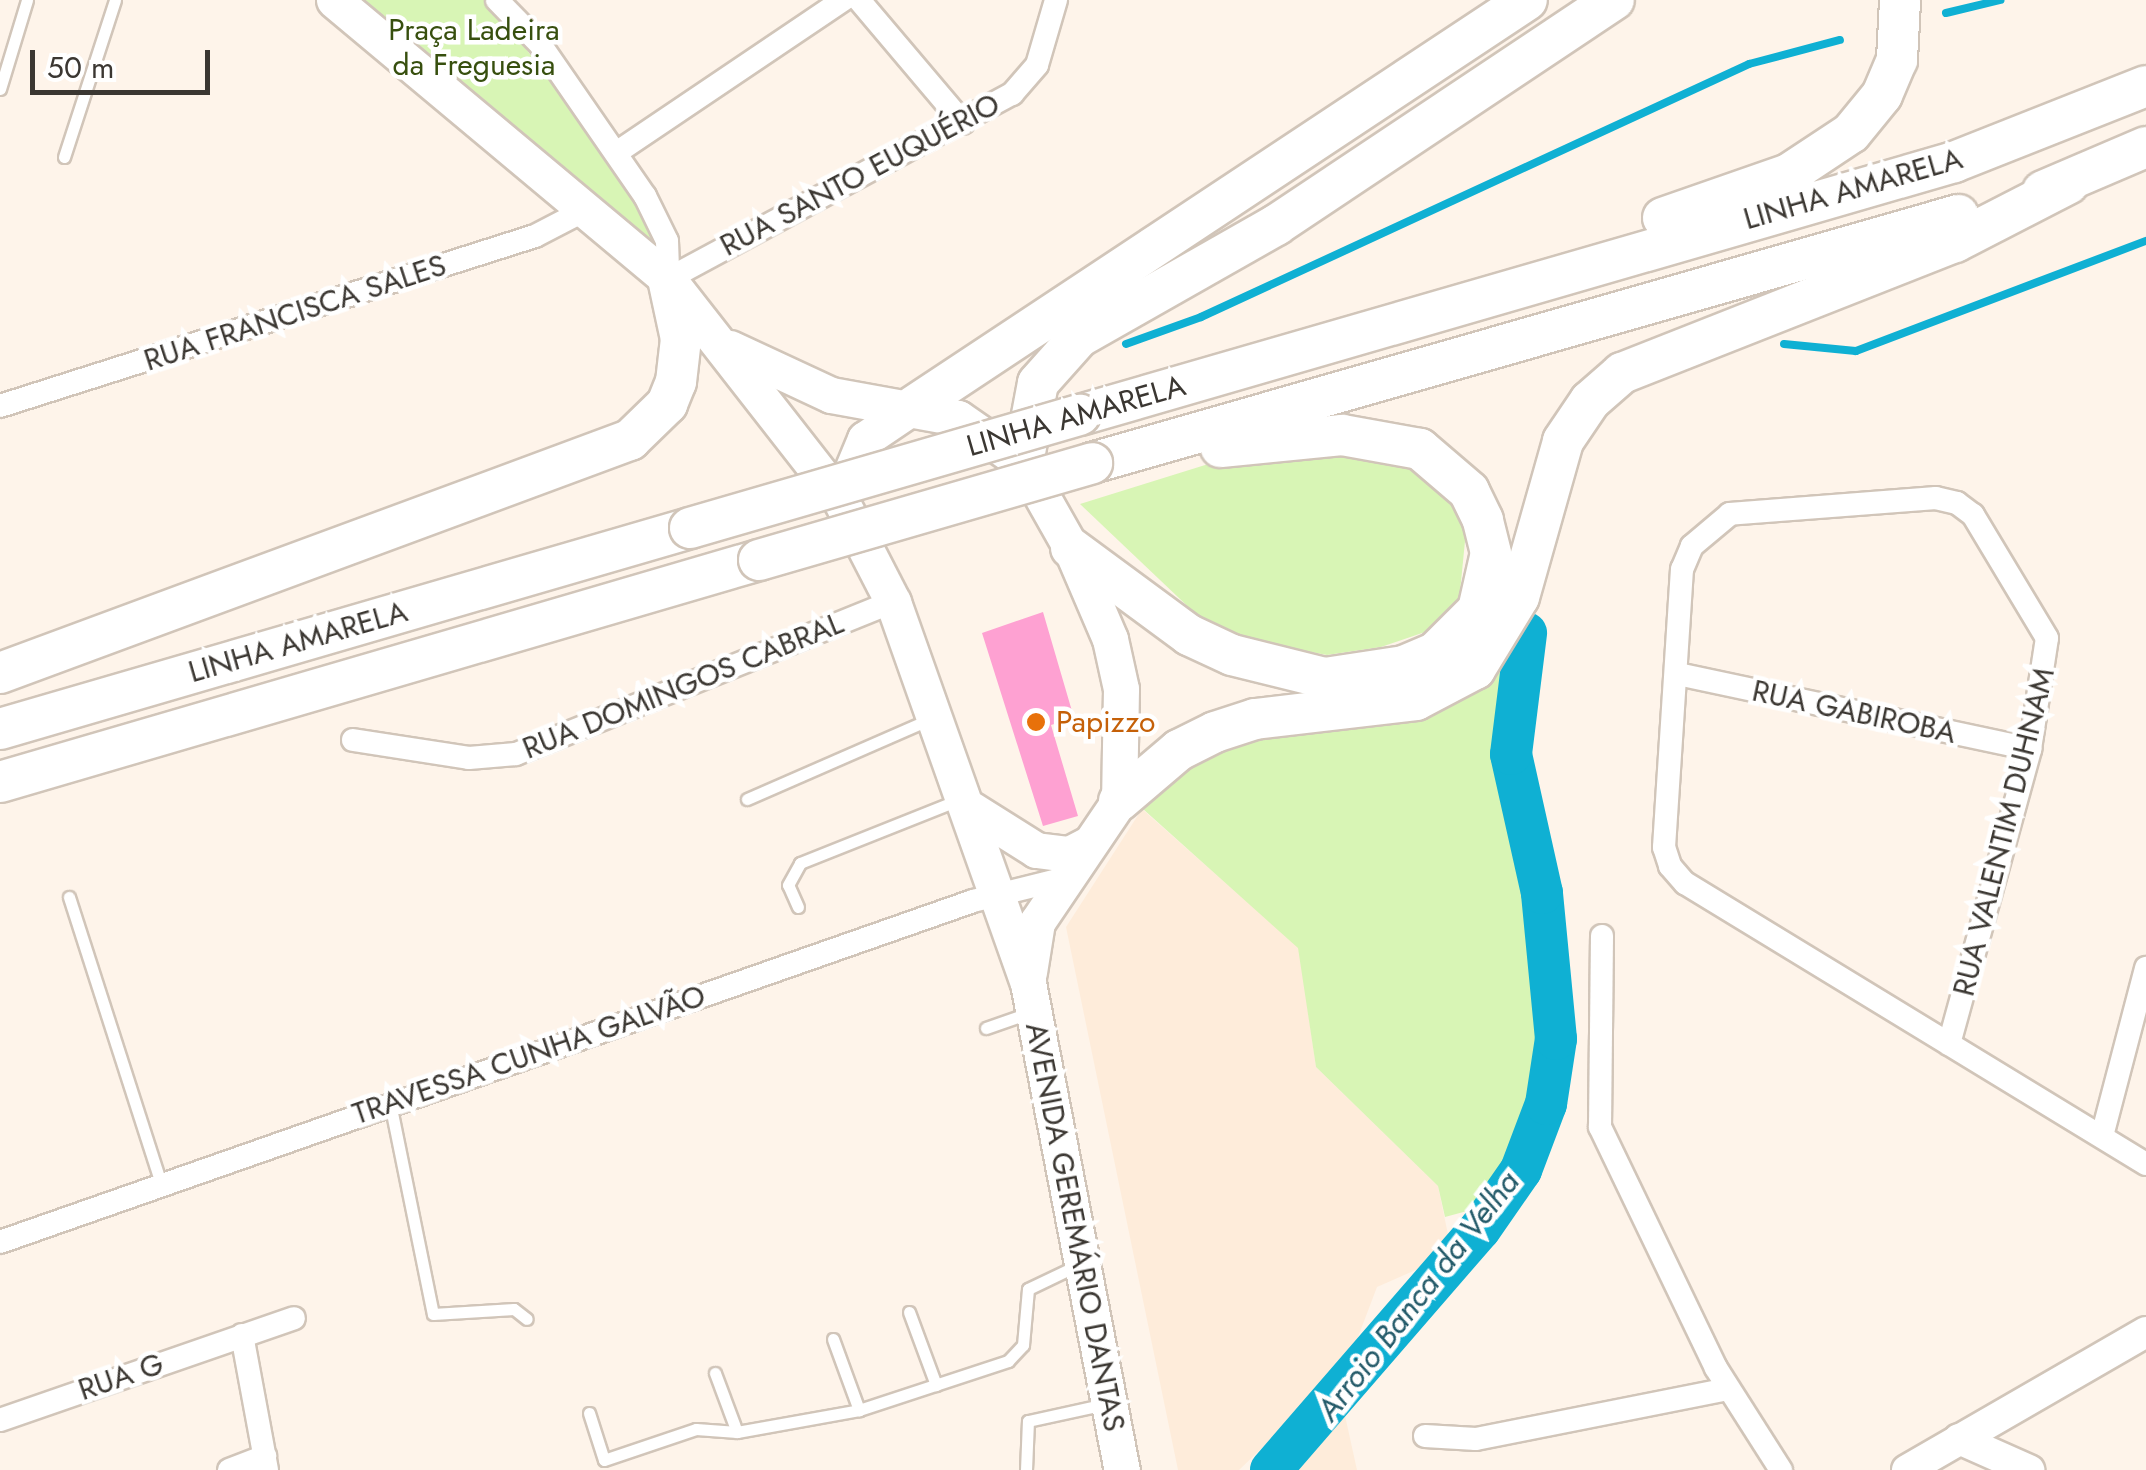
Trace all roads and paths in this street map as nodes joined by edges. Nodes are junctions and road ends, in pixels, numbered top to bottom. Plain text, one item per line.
1 (27, 0) edge
2 (114, 0) edge
3 (498, 0) edge
4 (843, 0) edge
5 (859, 0) edge
6 (1056, 0) edge
7 (1527, 0) edge
8 (1614, 0) edge
9 (1900, 0) edge
10 (334, 3) edge
11 (2146, 86) edge
12 (0, 89) edge
13 (962, 123) junction
14 (2146, 147) edge
15 (616, 153) junction
16 (64, 158) dead end
17 (2068, 184) junction
18 (585, 210) junction
19 (668, 280) junction
20 (1494, 290) junction
21 (712, 337) junction
22 (0, 402) edge
23 (914, 406) junction
24 (1110, 459) junction
25 (1023, 463) junction
26 (840, 499) junction
27 (1070, 548) junction
28 (893, 602) junction
29 (0, 673) edge
30 (1678, 674) junction
31 (936, 716) junction
32 (0, 730) edge
33 (352, 740) dead end
34 (2030, 750) junction
35 (0, 782) edge
36 (746, 799) dead end
37 (1119, 801) junction
38 (968, 803) junction
39 (1087, 846) junction
40 (1062, 880) junction
41 (1000, 896) junction
42 (69, 897) dead end
43 (798, 908) dead end
44 (1602, 936) dead end
45 (2146, 968) edge
46 (1030, 997) junction
47 (2142, 1000) edge
48 (986, 1028) dead end
49 (1949, 1044) junction
50 (390, 1103) junction
51 (2102, 1136) junction
52 (2146, 1164) edge
53 (162, 1187) junction
54 (0, 1242) edge
55 (1080, 1264) junction
56 (909, 1312) dead end
57 (294, 1318) dead end
58 (527, 1319) dead end
59 (2146, 1332) edge
60 (242, 1335) junction
61 (833, 1339) dead end
62 (716, 1373) dead end
63 (936, 1386) junction
64 (1728, 1389) junction
65 (1110, 1404) junction
66 (858, 1410) junction
67 (589, 1413) dead end
68 (0, 1420) edge
69 (736, 1432) junction
70 (1425, 1436) dead end
71 (1959, 1439) junction
72 (266, 1463) edge
73 (229, 1470) edge
74 (1026, 1470) edge
75 (1122, 1470) edge
76 (1782, 1470) edge
77 (1907, 1470) edge
78 (2029, 1470) edge

1 - 12 lane
2 - 16 lane
3 - 15 street
4 - 15 street
5 - 13 street
6 - 13 street, RUA SANTO EUQUÉRIO
7 - 23 highway
8 - 25 highway
9 - 20 highway
10 - 18 main road, AVENIDA GEREMÁRIO DANTAS
11 - 20 highway, LINHA AMARELA
13 - 19 street, RUA SANTO EUQUÉRIO
14 - 17 highway, LINHA AMARELA
15 - 19 street
17 - 24 highway, LINHA AMARELA
17 - 37 highway
18 - 19 main road, AVENIDA GEREMÁRIO DANTAS
18 - 22 street, RUA FRANCISCA SALES
19 - 21 main road, AVENIDA GEREMÁRIO DANTAS
19 - 29 highway
20 - 32 highway, LINHA AMARELA, bridge
21 - 23 main road, AVENIDA GEREMÁRIO DANTAS
21 - 26 main road, AVENIDA GEREMÁRIO DANTAS
23 - 25 main road, AVENIDA GEREMÁRIO DANTAS
23 - 26 main road
24 - 27 highway
24 - 35 highway, LINHA AMARELA, bridge
25 - 27 main road, AVENIDA GEREMÁRIO DANTAS
26 - 28 main road, AVENIDA GEREMÁRIO DANTAS
27 - 37 main road, AVENIDA GEREMÁRIO DANTAS
28 - 31 main road, AVENIDA GEREMÁRIO DANTAS
28 - 33 street, RUA DOMINGOS CABRAL
30 - 34 street, RUA GABIROBA
30 - 34 street, RUA VALENTIM DUHNAM
30 - 49 street, RUA VALENTIM DUHNAM
31 - 36 lane
31 - 38 main road, AVENIDA GEREMÁRIO DANTAS
34 - 49 street, RUA VALENTIM DUHNAM
37 - 39 main road, AVENIDA GEREMÁRIO DANTAS
38 - 39 main road
38 - 41 main road, AVENIDA GEREMÁRIO DANTAS
38 - 43 lane
39 - 40 main road, AVENIDA GEREMÁRIO DANTAS
40 - 41 street, TRAVESSA CUNHA GALVÃO
40 - 46 main road, AVENIDA GEREMÁRIO DANTAS
41 - 46 main road, AVENIDA GEREMÁRIO DANTAS
41 - 50 street, TRAVESSA CUNHA GALVÃO
42 - 53 lane
44 - 64 street
45 - 47 street
46 - 48 lane
46 - 55 main road, AVENIDA GEREMÁRIO DANTAS
47 - 51 street
49 - 51 street, RUA VALENTIM DUHNAM
50 - 53 street, TRAVESSA CUNHA GALVÃO
50 - 58 lane
51 - 52 street, RUA VALENTIM DUHNAM
53 - 54 street, TRAVESSA CUNHA GALVÃO
55 - 63 lane
55 - 65 main road, AVENIDA GEREMÁRIO DANTAS
56 - 63 lane
57 - 60 street, RUA G
59 - 71 street
60 - 68 street, RUA G
60 - 72 street
61 - 66 lane
62 - 69 lane
63 - 66 lane
64 - 70 street
64 - 76 street
65 - 74 lane
65 - 75 main road, AVENIDA GEREMÁRIO DANTAS
66 - 69 lane
67 - 69 lane
71 - 77 street
71 - 78 street
72 - 73 street

